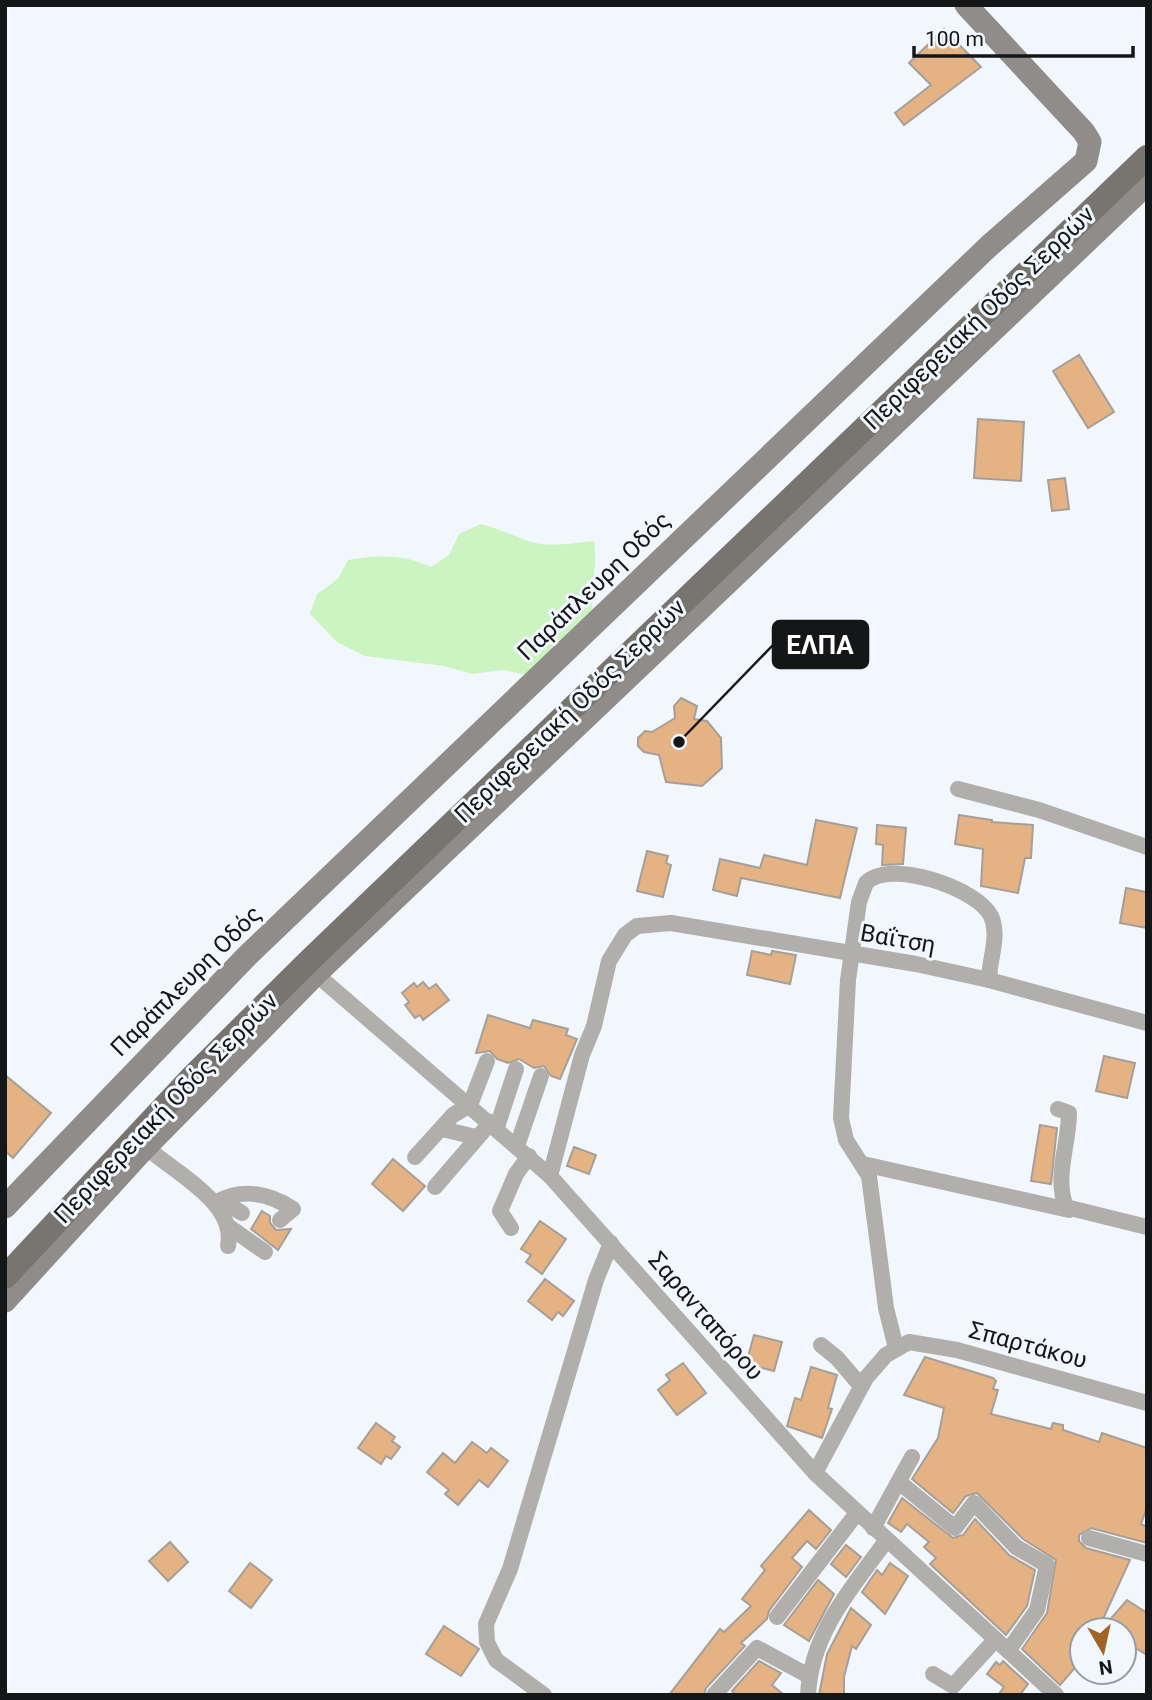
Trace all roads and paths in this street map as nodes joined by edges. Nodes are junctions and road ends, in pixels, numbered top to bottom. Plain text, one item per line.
1 (966, 5) edge
2 (1147, 157) edge
3 (1147, 184) edge
4 (958, 789) dead end
5 (1147, 848) edge
6 (852, 953) junction
7 (316, 974) junction
8 (989, 980) junction
9 (1147, 1023) edge
10 (487, 1061) dead end
11 (516, 1069) dead end
12 (541, 1076) dead end
13 (470, 1105) junction
14 (1058, 1109) dead end
15 (494, 1125) junction
16 (442, 1129) junction
17 (475, 1137) junction
18 (146, 1147) junction
19 (523, 1151) junction
20 (415, 1157) dead end
21 (863, 1164) junction
22 (550, 1176) junction
23 (435, 1187) dead end
24 (219, 1201) junction
25 (5, 1207) edge
26 (1069, 1210) junction
27 (242, 1213) dead end
28 (280, 1220) dead end
29 (228, 1226) junction
30 (1147, 1227) edge
31 (511, 1228) dead end
32 (611, 1242) junction
33 (229, 1246) dead end
34 (265, 1252) dead end
35 (5, 1277) edge
36 (5, 1301) edge
37 (821, 1345) dead end
38 (896, 1348) junction
39 (861, 1385) junction
40 (1147, 1403) edge
41 (912, 1457) dead end
42 (815, 1473) junction
43 (899, 1482) junction
44 (857, 1513) junction
45 (873, 1528) junction
46 (1090, 1538) dead end
47 (886, 1541) junction
48 (1147, 1554) edge
49 (777, 1617) dead end
50 (995, 1640) junction
51 (1008, 1651) junction
52 (933, 1674) dead end
53 (809, 1676) junction
54 (544, 1695) edge
55 (714, 1695) edge
56 (808, 1695) edge
57 (1056, 1695) edge

1 - 25 street, Παράπλευρη Οδός
2 - 35 main road, Περιφερειακή Οδός Σερρών
3 - 7 street
4 - 5 street
6 - 8 street, Βαΐτση
6 - 8 street
6 - 21 street
6 - 22 street, Βαΐτση
7 - 13 street, Σαρανταπόρου
7 - 18 street
8 - 9 street, Βαΐτση
10 - 13 street
11 - 15 street
12 - 19 street
13 - 15 street, Σαρανταπόρου
13 - 16 street
14 - 26 street
15 - 17 street
15 - 19 street, Σαρανταπόρου
16 - 17 street
16 - 20 street
17 - 23 street
18 - 24 street
18 - 36 street
19 - 22 street, Σαρανταπόρου
19 - 31 street
21 - 26 street
21 - 38 street
22 - 32 street, Σαρανταπόρου
24 - 27 street
24 - 28 street
24 - 29 street
26 - 30 street
29 - 33 street
29 - 34 street
32 - 42 street, Σαρανταπόρου
32 - 54 street
37 - 39 street
38 - 39 street
38 - 40 street, Σπαρτάκου
39 - 42 street
41 - 43 street
42 - 44 street, Σαρανταπόρου
43 - 45 street
43 - 51 street
44 - 45 street, Σαρανταπόρου
44 - 49 street
45 - 47 street, Σαρανταπόρου
46 - 48 street
47 - 50 street, Σαρανταπόρου
47 - 53 street
50 - 51 street, Σαρανταπόρου
50 - 52 street
51 - 57 street, Σαρανταπόρου
53 - 55 street
53 - 56 street

